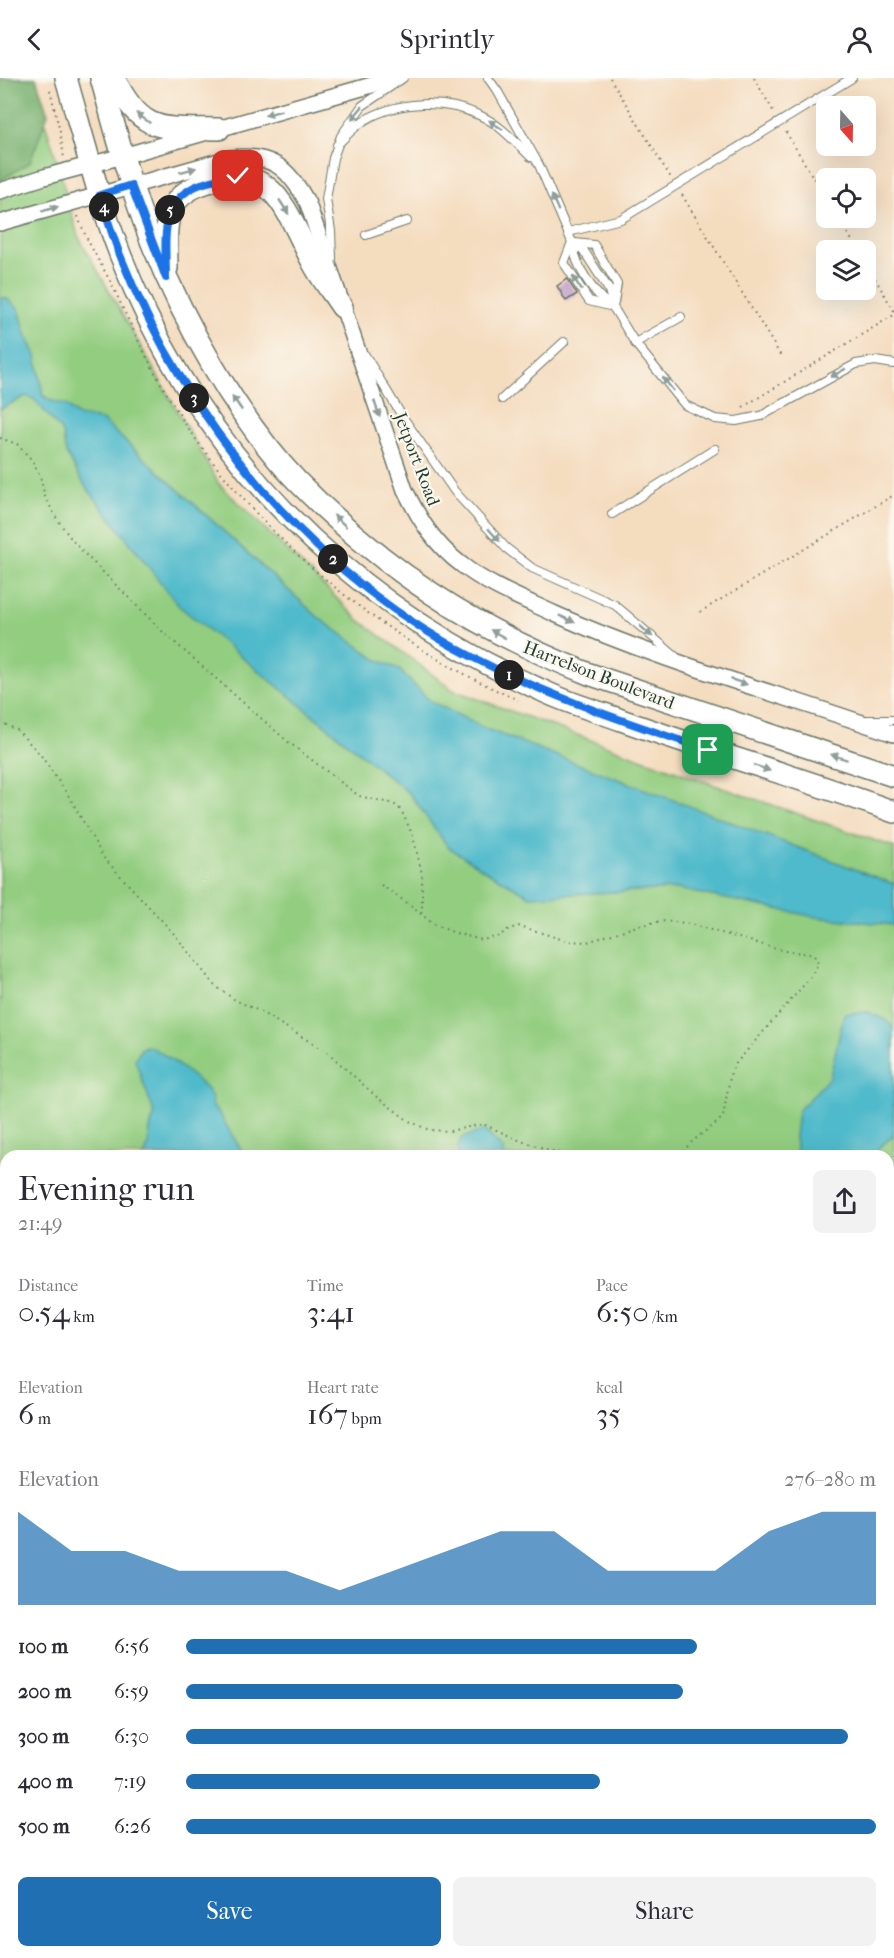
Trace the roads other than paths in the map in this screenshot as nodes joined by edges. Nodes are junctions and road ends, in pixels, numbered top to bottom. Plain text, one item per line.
1 (66, 78) edge
2 (101, 78) edge
3 (114, 78) edge
4 (389, 78) edge
5 (403, 78) edge
6 (488, 78) edge
7 (496, 78) edge
8 (852, 78) edge
9 (498, 92) junction
10 (219, 129) junction
11 (338, 145) junction
12 (123, 156) junction
13 (90, 165) junction
14 (539, 165) junction
15 (131, 185) junction
16 (0, 191) edge
17 (100, 195) junction
18 (407, 221) dead end
19 (0, 223) edge
20 (568, 232) junction
21 (366, 235) dead end
22 (572, 242) junction
23 (166, 278) junction
24 (333, 279) junction
25 (342, 307) junction
26 (613, 307) junction
27 (681, 316) dead end
28 (352, 333) junction
29 (564, 342) dead end
30 (635, 343) junction
31 (894, 364) edge
32 (502, 399) dead end
33 (715, 449) dead end
34 (612, 514) dead end
35 (683, 663) junction
36 (894, 720) edge
37 (858, 721) junction
38 (894, 734) edge
39 (894, 776) edge
40 (894, 812) edge

1 - 13 main road, Harrelson Boulevard
2 - 12 main road, Harrelson Boulevard
10 -> 3 main road
4 -> 10 street
5 -> 11 lane
6 - 9 lane
7 - 9 lane
8 - 20 lane
9 - 14 lane
10 - 12 street
14 -> 11 lane
11 - 24 lane
12 - 13 street
12 - 15 main road, Harrelson Boulevard
13 - 16 street
13 - 17 main road, Harrelson Boulevard
20 -> 14 lane
15 - 17 street, Jetport Road
15 - 23 main road, Harrelson Boulevard
15 -> 24 street, Jetport Road
19 -> 17 street, Jetport Road
17 -> 40 main road, Harrelson Boulevard
18 - 21 lane
20 - 22 lane
22 - 26 lane
26 -> 22 lane
23 -> 25 main road
39 -> 23 main road, Harrelson Boulevard
24 - 25 street, Jetport Road
25 - 28 street, Jetport Road
26 - 30 lane
27 - 30 lane
28 -> 35 lane
28 -> 35 street, Jetport Road
29 - 32 lane
31 -> 30 lane
33 - 34 lane
35 -> 37 street, Jetport Road
36 - 37 lane
37 - 38 street, Jetport Road

